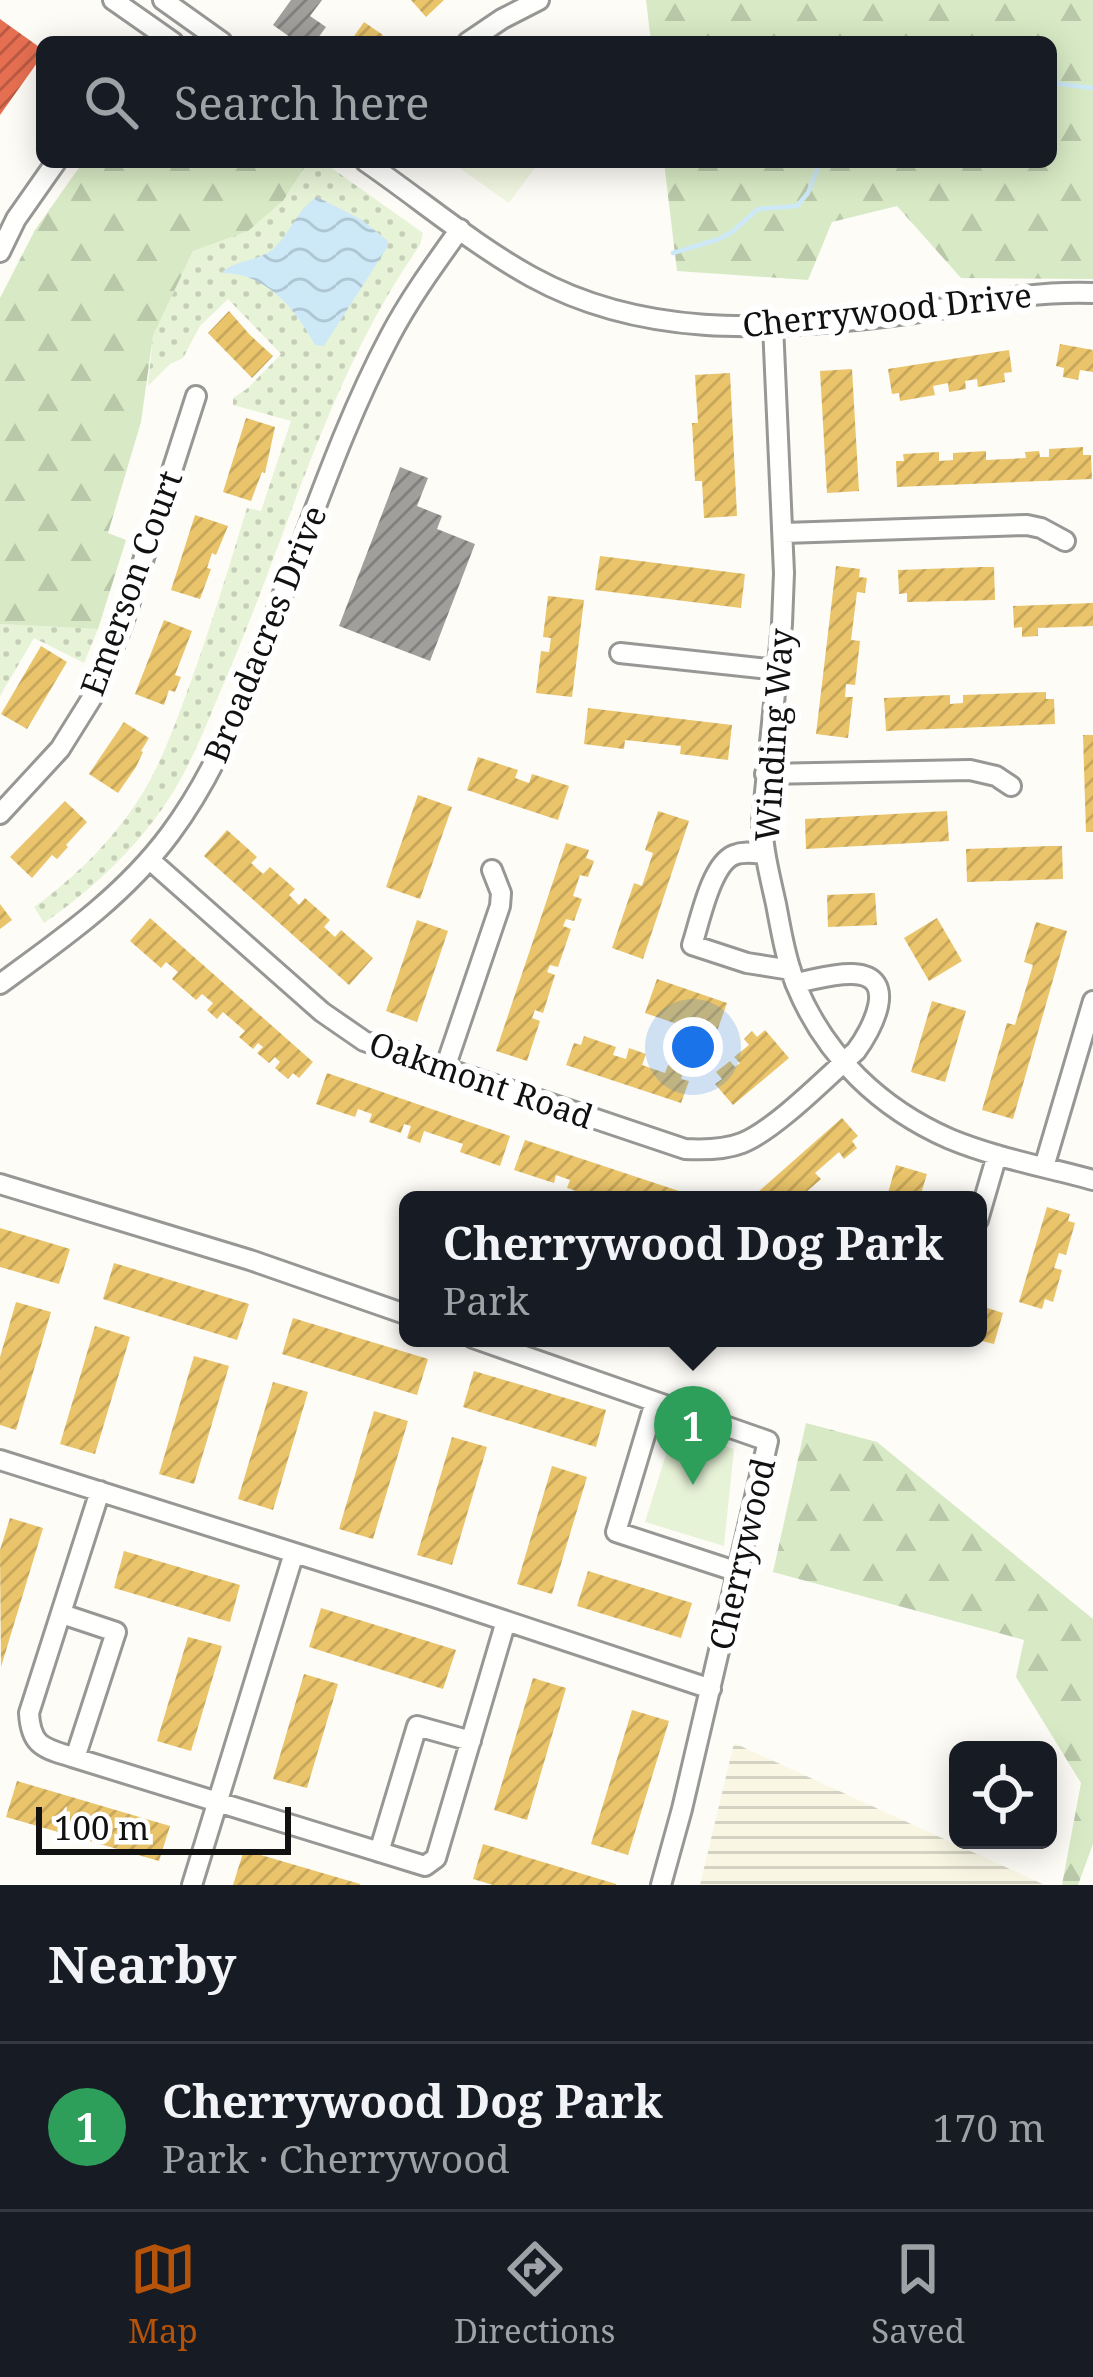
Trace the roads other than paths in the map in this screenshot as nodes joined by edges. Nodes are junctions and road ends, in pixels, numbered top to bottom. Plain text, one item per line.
1 (113, 0) edge
2 (539, 0) edge
3 (167, 1) edge
4 (146, 34) edge
5 (214, 36) edge
6 (477, 36) edge
7 (50, 168) edge
8 (374, 168) edge
9 (8, 213) edge
10 (460, 229) junction
11 (0, 252) edge
12 (1093, 293) edge
13 (773, 326) junction
14 (196, 396) dead end
15 (784, 533) junction
16 (1065, 541) dead end
17 (620, 653) dead end
18 (778, 670) junction
19 (765, 774) junction
20 (1011, 786) dead end
21 (0, 814) edge
22 (765, 854) junction
23 (150, 860) junction
24 (492, 870) dead end
25 (793, 976) junction
26 (0, 984) edge
27 (1093, 1001) edge
28 (843, 1062) junction
29 (446, 1068) junction
30 (997, 1154) junction
31 (1044, 1167) junction
32 (1093, 1180) edge
33 (0, 1184) edge
34 (986, 1191) edge
35 (399, 1312) edge
36 (499, 1347) edge
37 (655, 1402) junction
38 (0, 1460) edge
39 (100, 1491) junction
40 (294, 1552) junction
41 (738, 1572) junction
42 (62, 1614) junction
43 (506, 1621) junction
44 (711, 1690) junction
45 (470, 1741) junction
46 (75, 1758) junction
47 (218, 1803) junction
48 (379, 1852) junction
49 (193, 1885) edge
50 (661, 1885) edge

1 - 4 street
2 - 6 street
3 - 4 street
3 - 5 street
7 - 9 street
8 - 10 street, Cherrywood Drive
9 - 11 street
10 - 13 street, Cherrywood Drive
10 - 23 street, Broadacres Drive
12 - 13 street, Cherrywood Drive
13 - 15 street, Winding Way
14 - 21 street, Emerson Court
15 - 16 street
15 - 18 street, Winding Way
17 - 18 street
18 - 19 street, Winding Way
19 - 20 street
19 - 22 street, Winding Way
22 - 25 street, Winding Way
22 - 25 street
23 - 26 street, Broadacres Drive
23 - 29 street, Oakmont Road
24 - 29 street
25 - 28 street, Winding Way
25 - 28 street, Oakmont Road
27 - 31 street
28 - 29 street, Oakmont Road
28 - 30 street, Winding Way
30 - 31 street, Winding Way
30 - 34 street
31 - 32 street, Winding Way
33 - 35 street
36 - 37 street, Cherrywood
37 - 41 street, Cherrywood
37 - 41 street
38 - 39 street, Cherrywood
39 - 40 street, Cherrywood
39 - 42 street
40 - 43 street, Cherrywood
40 - 47 street
41 - 44 street, Cherrywood
42 - 46 street
42 - 46 street
43 - 44 street, Cherrywood
43 - 45 street
44 - 50 street, Cherrywood
45 - 48 street
45 - 48 street
46 - 47 street
47 - 48 street
47 - 49 street

